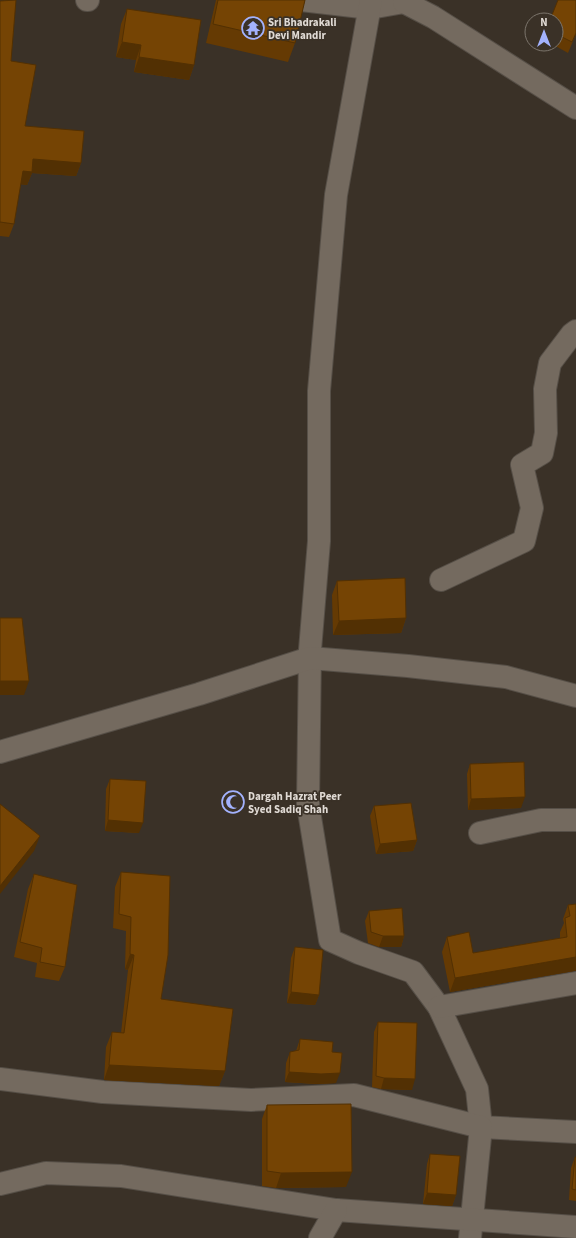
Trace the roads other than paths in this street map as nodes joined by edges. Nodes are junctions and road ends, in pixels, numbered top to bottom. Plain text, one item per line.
1 (301, 0) edge
2 (405, 1) edge
3 (370, 4) edge
4 (576, 108) edge
5 (576, 331) edge
6 (441, 580) dead end
7 (310, 658) junction
8 (576, 696) edge
9 (0, 752) edge
10 (576, 820) edge
11 (480, 833) dead end
12 (576, 983) edge
13 (439, 1007) junction
14 (0, 1079) edge
15 (481, 1127) junction
16 (576, 1132) edge
17 (0, 1184) edge
18 (336, 1210) junction
19 (576, 1227) edge
20 (470, 1228) edge
21 (320, 1238) edge

1 - 3 street
2 - 3 street
2 - 4 street
3 - 7 street
5 - 6 street
7 - 8 street
7 - 9 street
7 - 13 street
10 - 11 street
12 - 13 street
13 - 15 street
14 - 15 street
15 - 16 street
15 - 20 street
17 - 18 street
18 - 20 street
18 - 21 street
19 - 20 street

